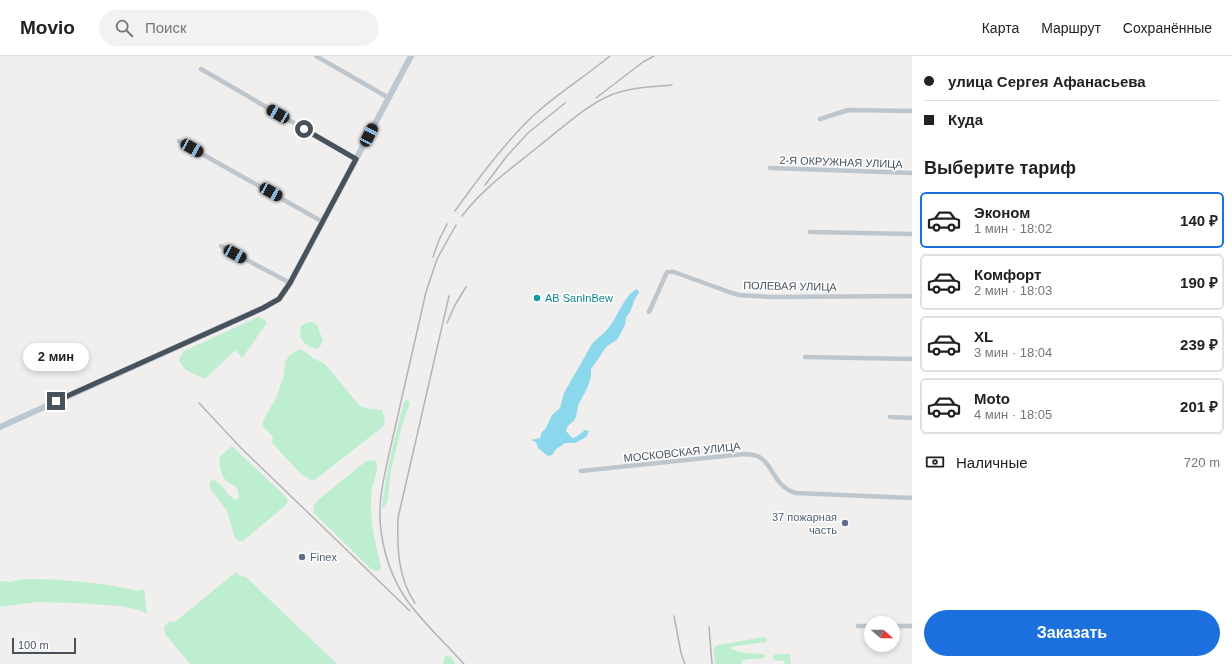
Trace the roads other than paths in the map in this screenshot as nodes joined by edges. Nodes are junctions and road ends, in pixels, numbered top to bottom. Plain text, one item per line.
1 (316, 56) edge
2 (411, 56) edge
3 (201, 69) dead end
4 (389, 98) junction
5 (912, 111) edge
6 (820, 119) dead end
7 (179, 141) dead end
8 (356, 159) junction
9 (770, 168) dead end
10 (912, 173) edge
11 (323, 222) junction
12 (810, 232) dead end
13 (912, 234) edge
14 (221, 246) dead end
15 (290, 283) junction
16 (912, 296) edge
17 (649, 312) dead end
18 (805, 357) dead end
19 (912, 359) edge
20 (890, 417) dead end
21 (912, 418) edge
22 (0, 427) edge
23 (581, 471) dead end
24 (912, 498) edge
25 (858, 626) dead end
26 (864, 626) edge
27 (900, 626) edge
28 (912, 626) edge

1 - 4 street
2 - 4 street
3 - 8 street
4 - 8 street
5 - 6 street
7 - 11 street
8 - 11 street
9 - 10 street, 2-Я ОКРУЖНАЯ УЛИЦА
11 - 15 street
12 - 13 street
14 - 15 street
15 - 22 street
16 - 17 street, ПОЛЕВАЯ УЛИЦА
18 - 19 street
20 - 21 street
23 - 24 street, МОСКОВСКАЯ УЛИЦА
25 - 26 street
27 - 28 street

